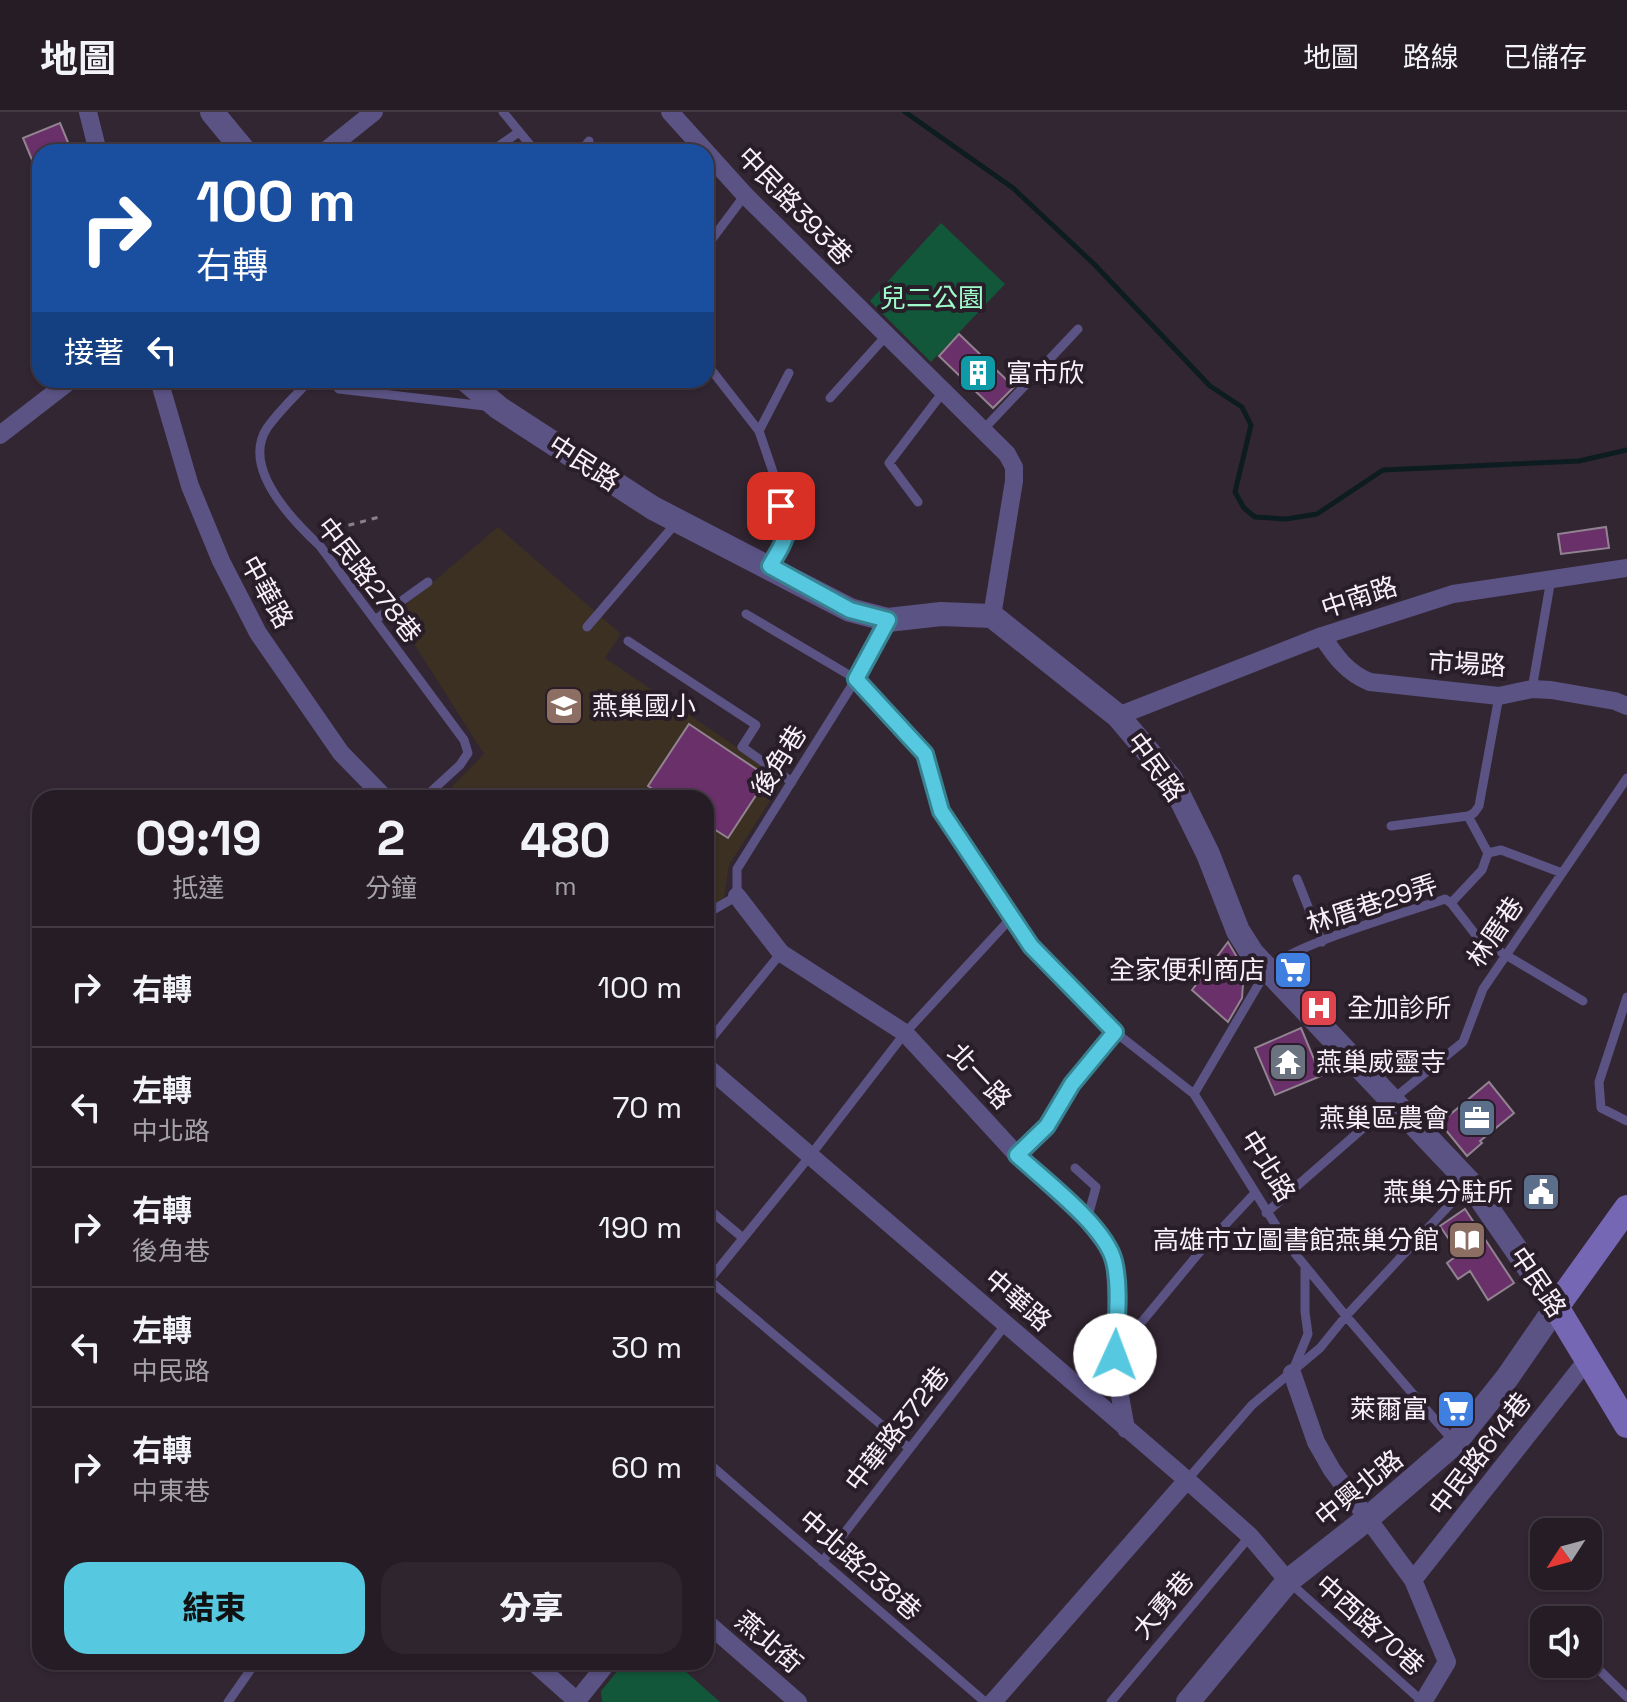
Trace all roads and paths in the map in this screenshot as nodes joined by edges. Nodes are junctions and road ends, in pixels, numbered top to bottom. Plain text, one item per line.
1 (88, 112) edge
2 (212, 112) edge
3 (374, 112) edge
4 (503, 112) edge
5 (670, 112) edge
6 (519, 132) junction
7 (589, 141) dead end
8 (96, 144) edge
9 (238, 144) edge
10 (334, 144) edge
11 (502, 144) edge
12 (529, 144) edge
13 (587, 144) edge
14 (699, 144) edge
15 (714, 161) edge
16 (745, 195) junction
17 (714, 236) edge
18 (1078, 329) dead end
19 (886, 336) junction
20 (714, 373) edge
21 (789, 373) dead end
22 (61, 388) edge
23 (161, 388) edge
24 (303, 388) edge
25 (338, 388) edge
26 (475, 388) edge
27 (943, 392) junction
28 (830, 398) dead end
29 (499, 408) junction
30 (759, 431) junction
31 (982, 431) junction
32 (0, 435) edge
33 (918, 502) dead end
34 (383, 516) dead end
35 (677, 521) junction
36 (320, 546) junction
37 (770, 566) junction
38 (1627, 568) edge
39 (1551, 578) junction
40 (428, 582) dead end
41 (746, 614) dead end
42 (992, 616) junction
43 (375, 620) junction
44 (888, 620) junction
45 (587, 627) dead end
46 (1322, 636) junction
47 (628, 641) dead end
48 (856, 679) junction
49 (1532, 689) junction
50 (1499, 696) junction
51 (1627, 706) edge
52 (1118, 716) junction
53 (1627, 778) edge
54 (792, 782) junction
55 (377, 790) edge
56 (433, 790) edge
57 (1468, 816) junction
58 (1391, 826) dead end
59 (1488, 853) junction
60 (1562, 873) junction
61 (1297, 879) dead end
62 (737, 896) junction
63 (1451, 903) junction
64 (714, 909) edge
65 (1012, 917) junction
66 (1322, 942) junction
67 (781, 953) junction
68 (1506, 955) junction
69 (1267, 970) junction
70 (1627, 997) edge
71 (1583, 1001) dead end
72 (1115, 1032) junction
73 (905, 1033) junction
74 (714, 1035) edge
75 (714, 1073) edge
76 (1194, 1094) junction
77 (1393, 1101) junction
78 (1627, 1121) edge
79 (1017, 1155) junction
80 (810, 1156) junction
81 (1075, 1168) dead end
82 (1470, 1183) junction
83 (1254, 1194) junction
84 (1627, 1208) edge
85 (1266, 1213) junction
86 (714, 1214) edge
87 (1087, 1220) junction
88 (743, 1238) junction
89 (1305, 1269) junction
90 (714, 1273) edge
91 (714, 1288) edge
92 (1556, 1307) junction
93 (1346, 1316) junction
94 (1006, 1324) junction
95 (1115, 1355) junction
96 (1587, 1360) junction
97 (1292, 1373) junction
98 (1627, 1425) edge
99 (1126, 1429) junction
100 (1455, 1443) junction
101 (909, 1448) junction
102 (714, 1468) edge
103 (1187, 1480) junction
104 (1367, 1519) junction
105 (1250, 1536) junction
106 (822, 1562) junction
107 (1413, 1580) junction
108 (1288, 1581) junction
109 (714, 1629) edge
110 (250, 1670) edge
111 (542, 1670) edge
112 (602, 1670) edge
113 (1602, 1673) edge
114 (1196, 1696) edge
115 (1627, 1697) edge
116 (228, 1702) edge
117 (577, 1702) edge
118 (798, 1702) edge
119 (985, 1702) edge
120 (993, 1702) edge
121 (1111, 1702) edge
122 (1423, 1702) edge

1 - 8 street
2 - 9 street
3 - 10 street
4 - 6 lane
5 - 14 street, 中民路393巷
6 - 11 lane
6 - 12 lane
7 - 13 lane
15 - 16 street, 中民路393巷
16 - 17 lane
16 - 19 street, 中民路393巷
18 - 31 lane
19 - 27 street, 中民路393巷
19 - 28 lane
20 - 30 lane
21 - 30 lane
22 - 32 street
23 - 55 street, 中華路
24 - 36 lane, 中民路278巷
25 - 29 lane
26 - 29 street, 中民路
27 - 31 street, 中民路393巷
27 - 33 lane
29 - 35 street, 中民路
30 - 37 lane
31 - 42 street, 中民路393巷
34 - 36 path
35 - 37 street, 中民路
35 - 45 lane
36 - 43 lane, 中民路278巷
37 - 44 street, 中民路
38 - 39 street, 中南路
39 - 46 street, 中南路
39 - 49 lane
40 - 43 lane
41 - 48 lane, 中北路
42 - 44 street, 中民路
42 - 52 street, 中民路
43 - 56 lane, 中民路278巷
44 - 48 lane, 後角巷
46 - 50 street, 市場路
46 - 52 street, 中南路
47 - 54 lane
48 - 54 lane, 後角巷
48 - 65 lane, 中北路
49 - 50 street, 市場路
49 - 51 street, 市場路
50 - 57 lane
52 - 69 street, 中民路
53 - 60 lane, 林厝巷
54 - 62 lane, 後角巷
57 - 58 lane
57 - 59 lane
59 - 60 lane
59 - 63 lane, 林厝巷29弄
60 - 68 lane, 林厝巷
61 - 66 lane
62 - 64 lane
62 - 67 street, 北一路
63 - 66 lane, 林厝巷29弄
63 - 68 lane
65 - 72 lane, 中北路
65 - 73 lane
66 - 69 lane, 林厝巷29弄
67 - 73 street, 北一路
67 - 74 lane
68 - 71 lane
68 - 77 lane, 林厝巷
69 - 76 lane
69 - 77 street, 中民路
70 - 78 lane
72 - 76 lane, 中北路
72 - 79 lane
73 - 79 street, 北一路
73 - 80 lane
75 - 80 street, 中華路
76 - 83 lane, 中北路
77 - 82 street, 中民路
77 - 85 lane, 林厝巷
79 - 87 street, 北一路
80 - 88 lane
80 - 94 street, 中華路
81 - 87 lane
82 - 92 street, 中民路
82 - 93 lane
83 - 85 lane, 中北路
83 - 95 lane
84 - 92 main road
85 - 89 lane, 中北路
86 - 88 lane
87 - 95 street, 北一路
88 - 90 lane
89 - 93 lane, 中北路
89 - 97 lane
91 - 101 lane
92 - 96 main road, 中民路
92 - 100 street, 中興北路
93 - 97 lane
93 - 100 lane, 中北路
94 - 99 street, 中華路
94 - 101 lane, 中華路372巷
95 - 99 street, 北一路
96 - 98 main road, 中民路
96 - 107 street, 中民路614巷
97 - 103 lane
97 - 104 street
99 - 103 street, 中華路
100 - 104 street, 中興北路
101 - 106 lane, 中華路372巷
102 - 106 lane, 中北路238巷
103 - 105 street, 中華路
103 - 120 street
104 - 107 street
104 - 108 street, 中興北路
105 - 108 street, 中華路
105 - 121 lane, 大勇巷
106 - 119 lane, 中北路238巷
107 - 122 street
108 - 114 street, 中興北路
108 - 122 lane, 中西路70巷
109 - 118 street, 燕北街
110 - 116 lane
111 - 117 street
112 - 117 street
113 - 115 lane

